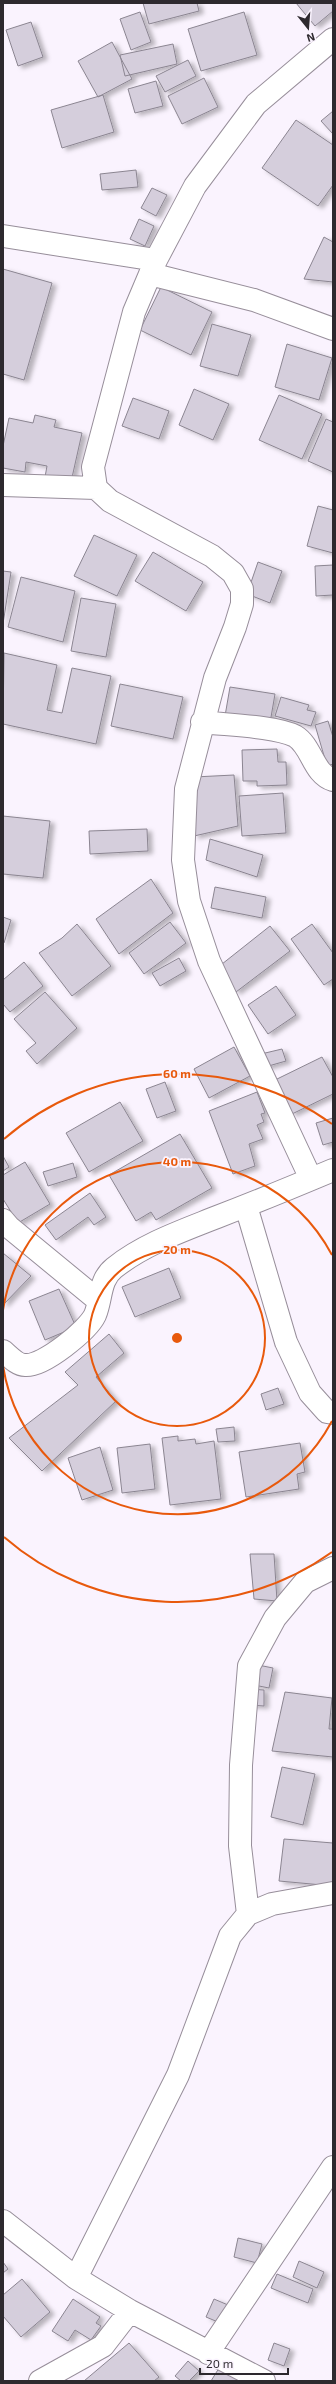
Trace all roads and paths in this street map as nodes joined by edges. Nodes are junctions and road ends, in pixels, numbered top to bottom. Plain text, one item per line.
1 (333, 39) edge
2 (3, 236) edge
3 (153, 267) junction
4 (333, 329) edge
5 (3, 485) edge
6 (96, 488) junction
7 (202, 722) junction
8 (333, 780) edge
9 (333, 1170) edge
10 (311, 1180) junction
11 (246, 1206) junction
12 (3, 1220) edge
13 (99, 1301) junction
14 (3, 1351) edge
15 (331, 1417) edge
16 (333, 1568) edge
17 (333, 1893) edge
18 (248, 1914) junction
19 (333, 2167) edge
20 (3, 2221) edge
21 (76, 2278) junction
22 (130, 2311) junction
23 (208, 2353) junction
24 (40, 2381) edge
25 (264, 2381) edge

1 - 3 street
2 - 3 street
3 - 4 street
3 - 6 street
5 - 6 street
6 - 7 street
7 - 8 street
7 - 10 street
9 - 10 street
10 - 11 street
11 - 13 street
11 - 15 street
12 - 13 street
13 - 14 street
16 - 18 street
17 - 18 street
18 - 21 street
19 - 23 street
20 - 21 street
21 - 22 street
22 - 23 street
22 - 24 street
23 - 25 street

